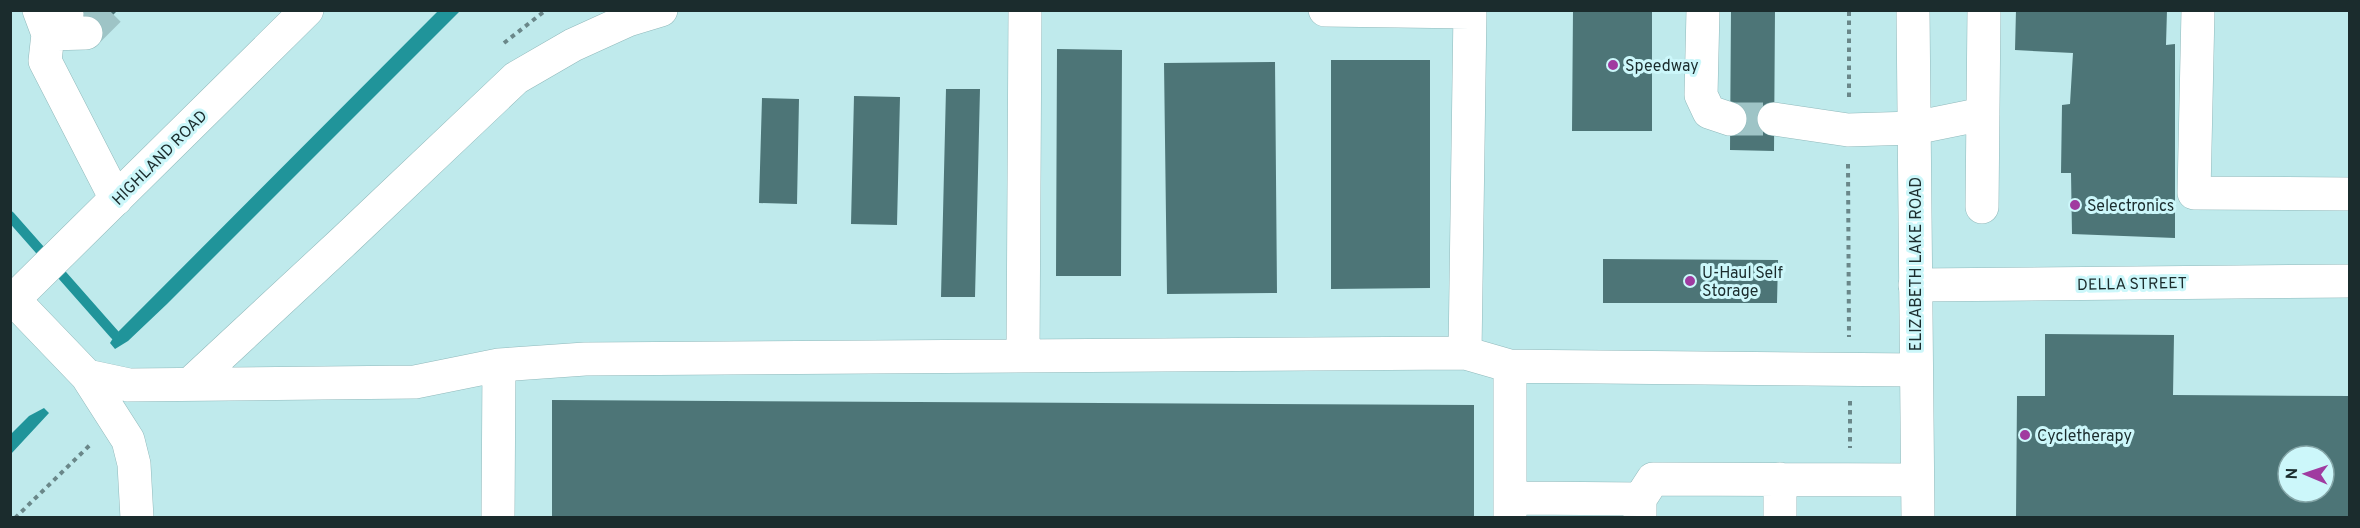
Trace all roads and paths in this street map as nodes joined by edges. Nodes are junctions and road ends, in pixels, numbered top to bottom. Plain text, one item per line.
1 (308, 10) edge
2 (661, 10) edge
3 (1025, 10) edge
4 (1325, 10) edge
5 (1703, 10) edge
6 (1849, 10) edge
7 (1913, 10) edge
8 (1984, 10) edge
9 (2198, 10) edge
10 (1470, 11) edge
11 (60, 23) tunnel mouth
12 (1983, 114) junction
13 (1730, 119) tunnel mouth
14 (1774, 119) tunnel mouth
15 (1914, 128) junction
16 (1848, 130) junction
17 (2349, 194) edge
18 (116, 200) junction
19 (1982, 207) dead end
20 (2349, 281) edge
21 (1915, 285) junction
22 (20, 294) edge
23 (1465, 353) junction
24 (1023, 355) junction
25 (499, 365) junction
26 (1510, 366) junction
27 (1850, 369) junction
28 (1916, 370) junction
29 (87, 376) junction
30 (190, 384) junction
31 (1779, 479) junction
32 (1850, 480) junction
33 (1917, 480) junction
34 (1510, 508) edge
35 (1640, 508) edge
36 (138, 518) edge
37 (498, 518) edge
38 (1780, 518) edge
39 (1918, 518) edge

1 - 18 main road, HIGHLAND ROAD
2 - 30 main road
3 - 24 main road
4 - 10 main road
5 - 13 main road
6 - 16 path
7 - 15 main road, ELIZABETH LAKE ROAD
8 - 12 main road
9 - 17 main road
10 - 23 main road
11 - 18 main road
12 - 15 main road
12 - 19 main road
14 - 16 main road
15 - 16 main road
15 - 21 main road, ELIZABETH LAKE ROAD
16 - 27 path
18 - 22 main road, HIGHLAND ROAD
20 - 21 main road, DELLA STREET
21 - 28 main road, ELIZABETH LAKE ROAD
22 - 29 main road
23 - 24 main road
23 - 26 main road
24 - 25 main road
25 - 30 main road
25 - 37 main road
26 - 27 main road
26 - 34 main road
27 - 28 main road
27 - 32 path
28 - 33 main road, ELIZABETH LAKE ROAD
29 - 30 main road
29 - 36 main road
31 - 32 main road
31 - 35 main road
31 - 38 main road
32 - 33 main road
33 - 39 main road, ELIZABETH LAKE ROAD
34 - 35 main road

